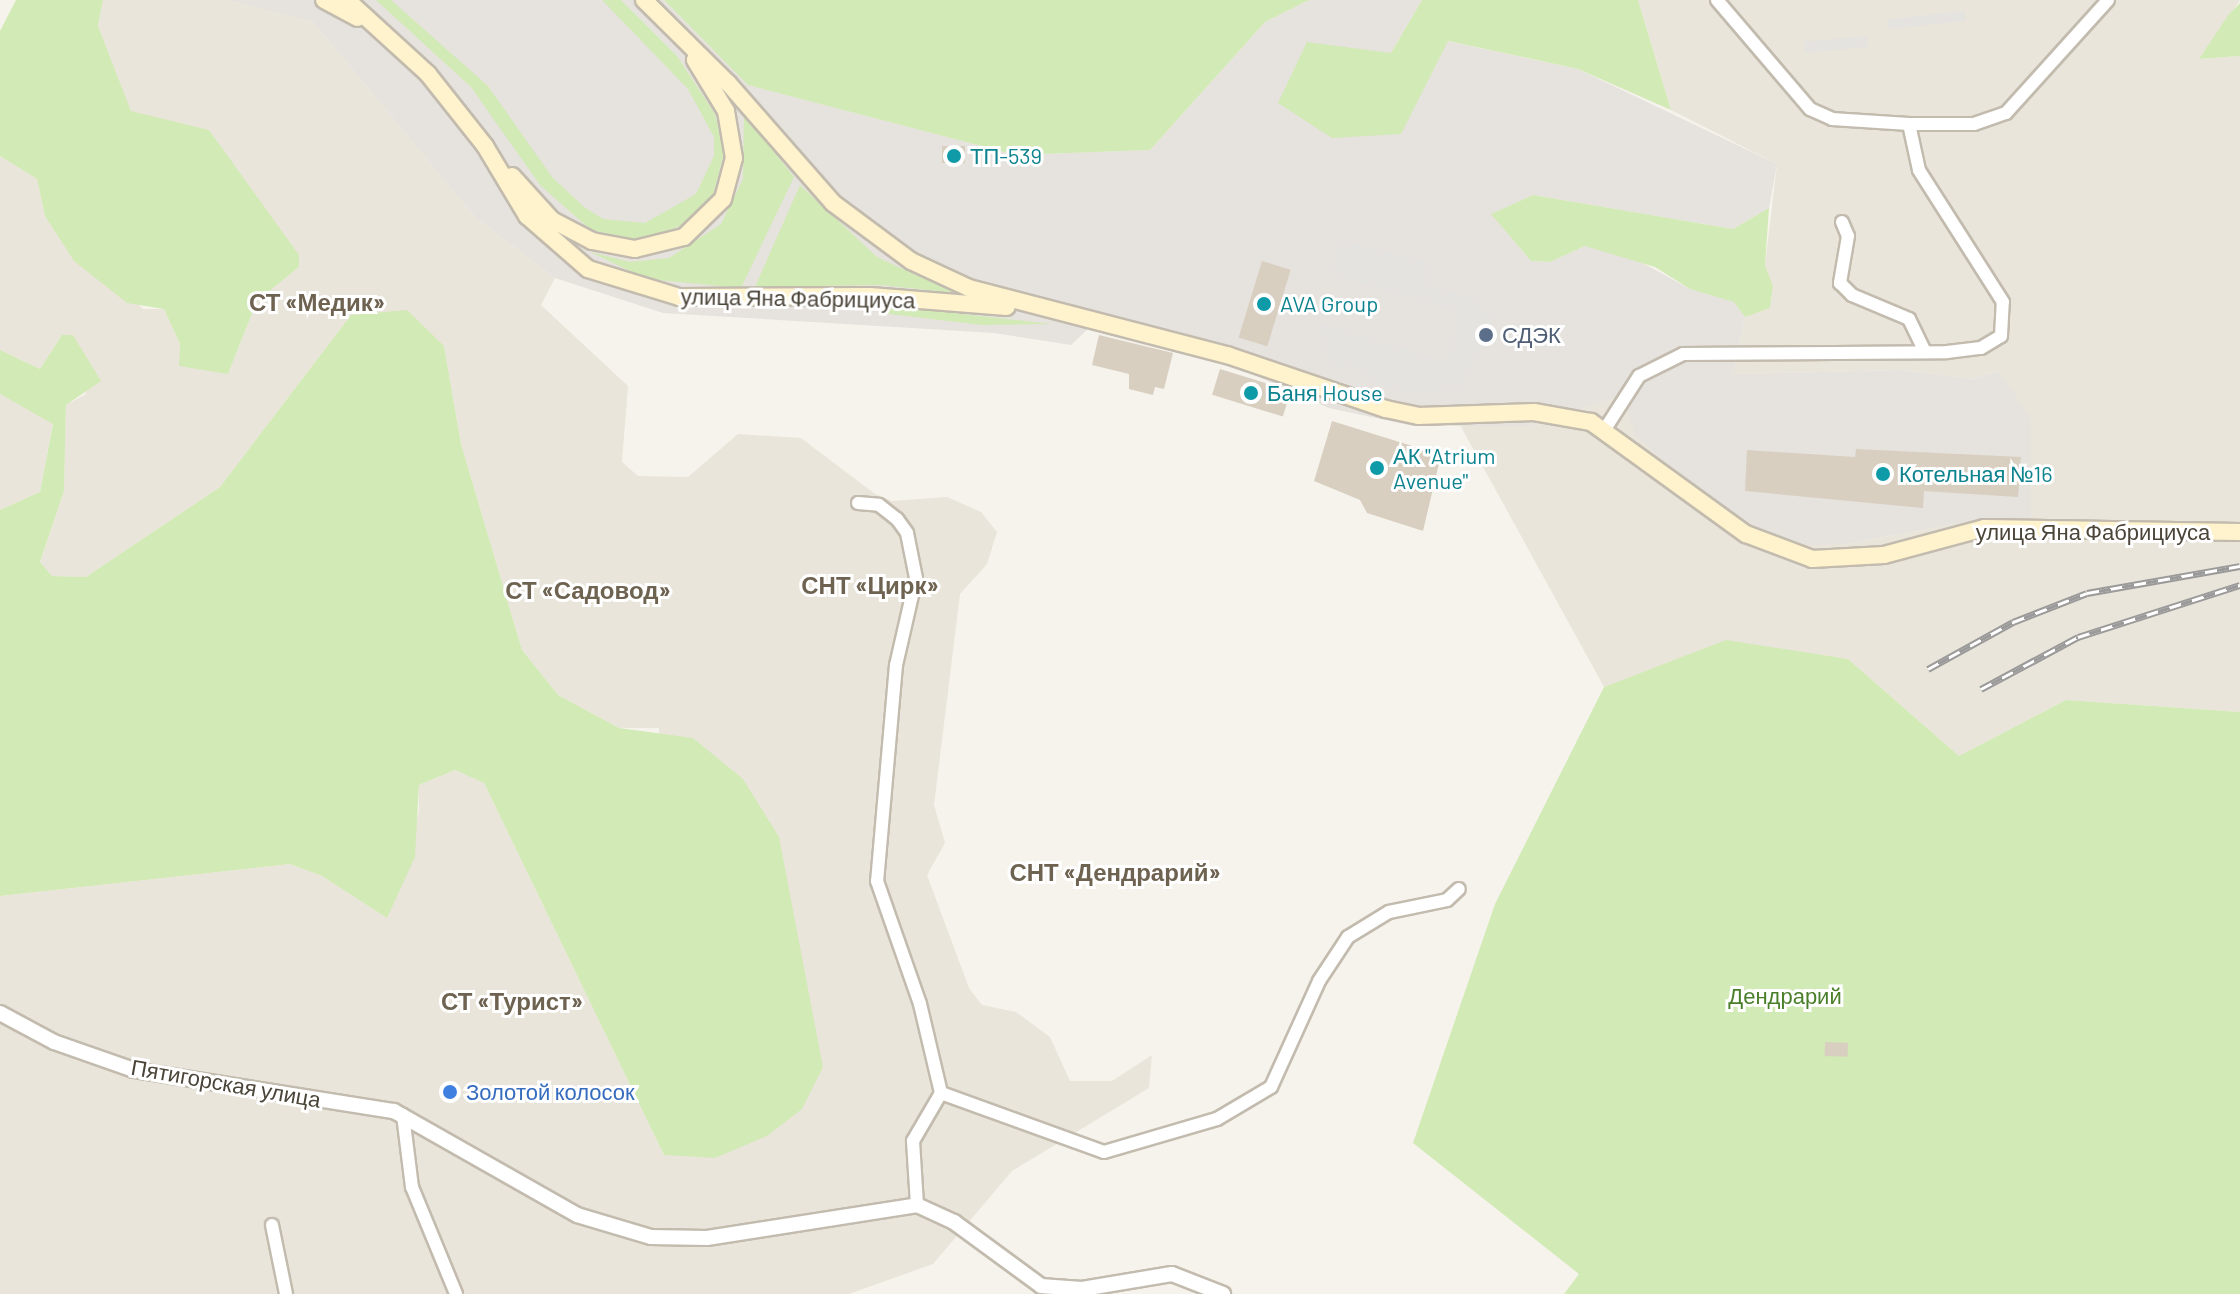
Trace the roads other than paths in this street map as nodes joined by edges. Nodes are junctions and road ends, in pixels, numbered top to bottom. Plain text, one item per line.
1 (324, 0) edge
2 (347, 0) edge
3 (644, 0) edge
4 (1717, 0) edge
5 (2108, 0) edge
6 (679, 35) junction
7 (399, 45) junction
8 (1909, 124) junction
9 (485, 146) junction
10 (1842, 222) dead end
11 (1041, 310) junction
12 (1924, 350) junction
13 (1605, 429) junction
14 (858, 503) dead end
15 (2240, 532) edge
16 (1459, 889) dead end
17 (0, 1013) edge
18 (941, 1093) junction
19 (403, 1115) junction
20 (917, 1205) junction
21 (272, 1225) dead end
22 (286, 1294) edge
23 (456, 1294) edge
24 (1223, 1294) edge

1 - 7 main road
2 - 7 main road, улица Яна Фабрициуса
3 - 6 main road, улица Яна Фабрициуса
4 - 8 street
5 - 8 street
6 - 9 main road
6 - 11 main road, улица Яна Фабрициуса
7 - 9 main road, улица Яна Фабрициуса
8 - 12 street
9 - 11 main road, улица Яна Фабрициуса
10 - 12 street
11 - 13 main road, улица Яна Фабрициуса
12 - 13 street
13 - 15 main road, улица Яна Фабрициуса
14 - 18 street
16 - 18 street
17 - 19 street, Пятигорская улица
18 - 20 street
19 - 20 street, Пятигорская улица
19 - 23 street
20 - 24 street
21 - 22 street

